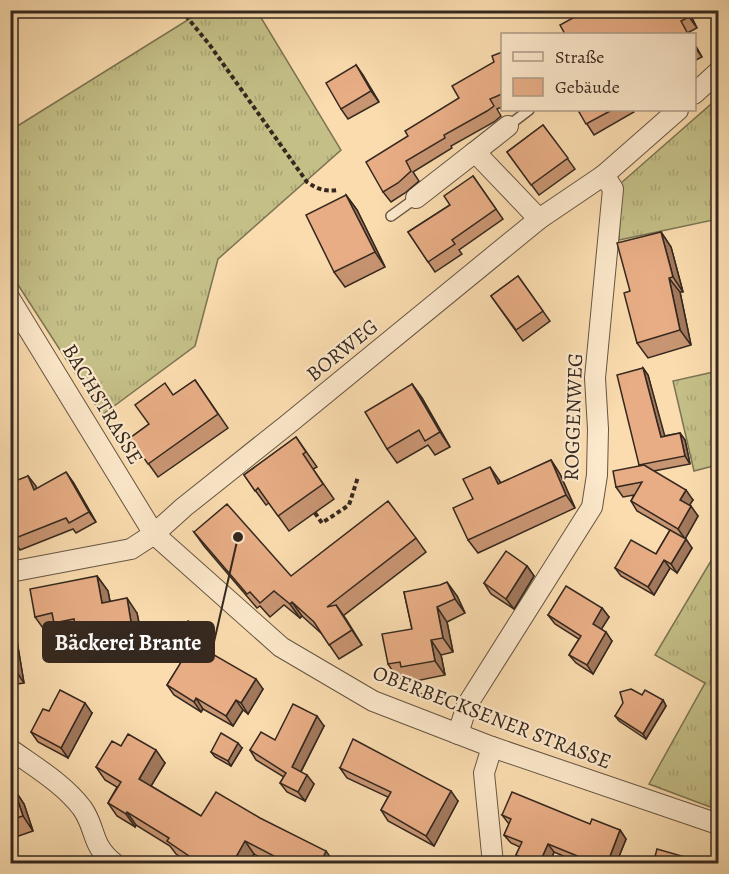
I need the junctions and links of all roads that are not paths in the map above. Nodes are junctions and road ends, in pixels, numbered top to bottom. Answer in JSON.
{"nodes":[{"id":1,"x":718,"y":72,"type":"edge"},
{"id":2,"x":696,"y":92,"type":"edge"},
{"id":3,"x":528,"y":111,"type":"edge"},
{"id":4,"x":677,"y":111,"type":"edge"},
{"id":5,"x":508,"y":126,"type":"joint"},
{"id":6,"x":475,"y":152,"type":"junction"},
{"id":7,"x":604,"y":175,"type":"junction"},
{"id":8,"x":416,"y":198,"type":"joint"},
{"id":9,"x":391,"y":216,"type":"dead end"},
{"id":10,"x":539,"y":219,"type":"junction"},
{"id":11,"x":10,"y":299,"type":"edge"},
{"id":12,"x":154,"y":534,"type":"junction"},
{"id":13,"x":10,"y":572,"type":"edge"},
{"id":14,"x":458,"y":734,"type":"junction"},
{"id":15,"x":492,"y":747,"type":"junction"},
{"id":16,"x":10,"y":749,"type":"edge"},
{"id":17,"x":718,"y":824,"type":"edge"},
{"id":18,"x":115,"y":864,"type":"edge"},
{"id":19,"x":493,"y":864,"type":"edge"}],
"edges":[{"from":1,"to":2,"type":"street"},
{"from":3,"to":5,"type":"lane"},
{"from":4,"to":7,"type":"street","name":"BORWEG"},
{"from":5,"to":6,"type":"street"},
{"from":6,"to":8,"type":"street"},
{"from":6,"to":10,"type":"street"},
{"from":7,"to":10,"type":"street","name":"BORWEG"},
{"from":7,"to":14,"type":"street","name":"ROGGENWEG"},
{"from":8,"to":9,"type":"lane"},
{"from":10,"to":12,"type":"street","name":"BORWEG"},
{"from":11,"to":12,"type":"street","name":"BACHSTRASSE"},
{"from":12,"to":13,"type":"street","name":"BORWEG"},
{"from":12,"to":14,"type":"street","name":"OBERBECKSENER STRASSE"},
{"from":14,"to":15,"type":"street","name":"OBERBECKSENER STRASSE"},
{"from":15,"to":17,"type":"street","name":"OBERBECKSENER STRASSE"},
{"from":15,"to":19,"type":"street"},
{"from":16,"to":18,"type":"street"}]}
